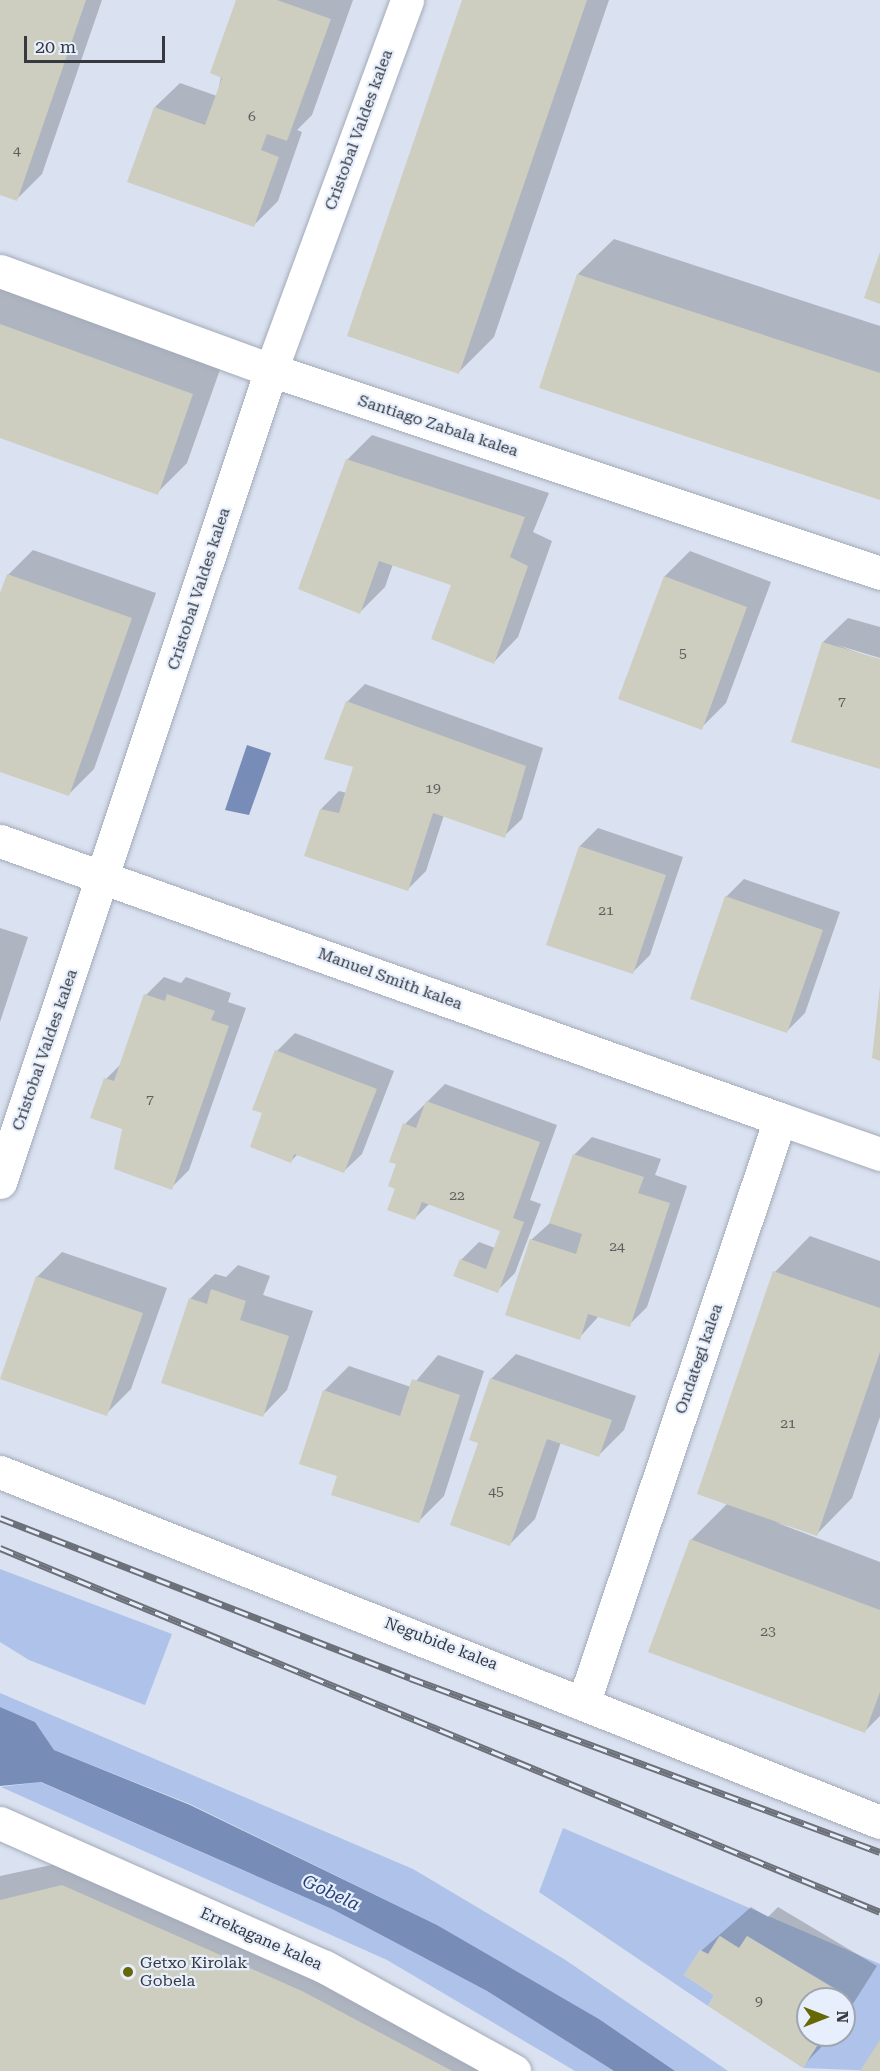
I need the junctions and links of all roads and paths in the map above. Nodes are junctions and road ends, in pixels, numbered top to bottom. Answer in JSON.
{"nodes":[{"id":1,"x":407,"y":0,"type":"edge"},
{"id":2,"x":0,"y":271,"type":"edge"},
{"id":3,"x":271,"y":370,"type":"junction"},
{"id":4,"x":880,"y":573,"type":"edge"},
{"id":5,"x":0,"y":841,"type":"edge"},
{"id":6,"x":104,"y":877,"type":"junction"},
{"id":7,"x":780,"y":1119,"type":"junction"},
{"id":8,"x":880,"y":1154,"type":"edge"},
{"id":9,"x":0,"y":1182,"type":"edge"},
{"id":10,"x":0,"y":1472,"type":"edge"},
{"id":11,"x":585,"y":1701,"type":"junction"},
{"id":12,"x":880,"y":1822,"type":"edge"},
{"id":13,"x":0,"y":1823,"type":"edge"},
{"id":14,"x":514,"y":2071,"type":"edge"}],
"edges":[{"from":1,"to":3,"type":"street","name":"Cristobal Valdes kalea"},
{"from":2,"to":3,"type":"street","name":"Santiago Zabala kalea"},
{"from":3,"to":4,"type":"street","name":"Santiago Zabala kalea"},
{"from":3,"to":6,"type":"street","name":"Cristobal Valdes kalea"},
{"from":5,"to":6,"type":"street","name":"Manuel Smith kalea"},
{"from":6,"to":7,"type":"street","name":"Manuel Smith kalea"},
{"from":6,"to":9,"type":"street","name":"Cristobal Valdes kalea"},
{"from":7,"to":8,"type":"street"},
{"from":7,"to":11,"type":"street","name":"Ondategi kalea"},
{"from":10,"to":11,"type":"street","name":"Negubide kalea"},
{"from":11,"to":12,"type":"street","name":"Negubide kalea"},
{"from":13,"to":14,"type":"street","name":"Errekagane kalea"}]}
